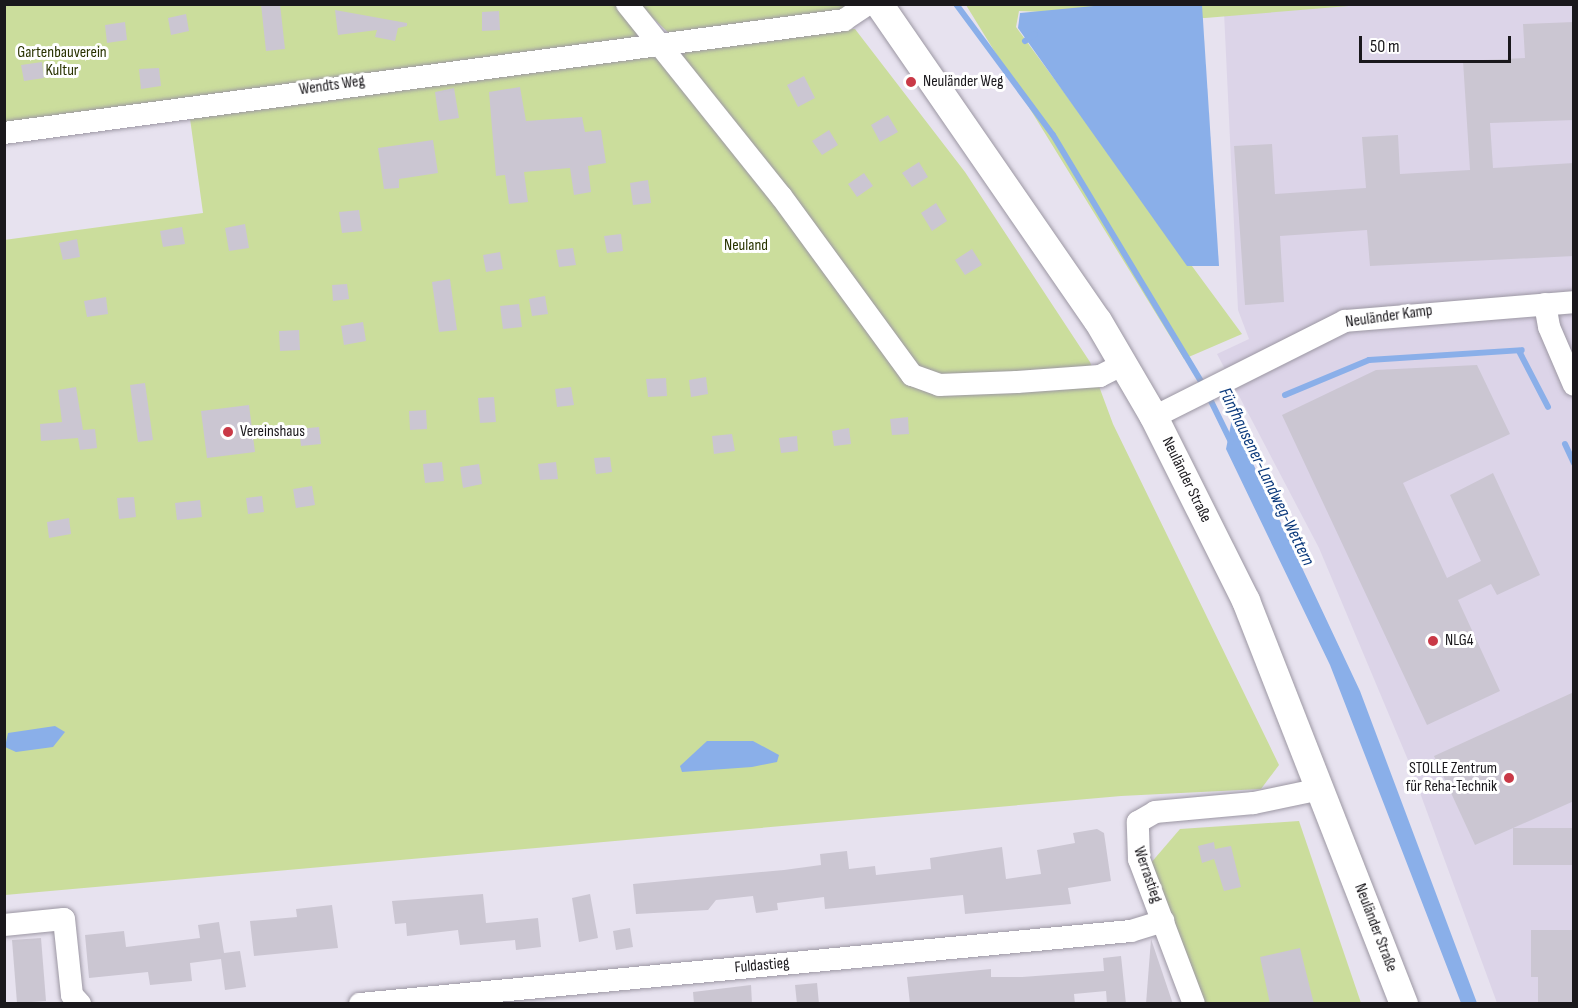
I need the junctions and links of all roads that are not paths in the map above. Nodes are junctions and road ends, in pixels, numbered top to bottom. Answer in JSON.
{"nodes":[{"id":1,"x":627,"y":4,"type":"edge"},
{"id":2,"x":868,"y":4,"type":"edge"},
{"id":3,"x":879,"y":4,"type":"edge"},
{"id":4,"x":660,"y":42,"type":"junction"},
{"id":5,"x":4,"y":134,"type":"edge"},
{"id":6,"x":1574,"y":303,"type":"edge"},
{"id":7,"x":1545,"y":304,"type":"junction"},
{"id":8,"x":1124,"y":364,"type":"junction"},
{"id":9,"x":1574,"y":385,"type":"edge"},
{"id":10,"x":1155,"y":417,"type":"junction"},
{"id":11,"x":1322,"y":789,"type":"junction"},
{"id":12,"x":1163,"y":921,"type":"junction"},
{"id":13,"x":4,"y":926,"type":"edge"},
{"id":14,"x":80,"y":1004,"type":"edge"},
{"id":15,"x":360,"y":1004,"type":"edge"},
{"id":16,"x":1194,"y":1004,"type":"edge"},
{"id":17,"x":1404,"y":1004,"type":"edge"}],
"edges":[{"from":1,"to":4,"type":"street"},
{"from":2,"to":4,"type":"street"},
{"from":3,"to":8,"type":"main road","name":"Neuländer Straße"},
{"from":4,"to":5,"type":"street","name":"Wendts Weg"},
{"from":4,"to":8,"type":"street"},
{"from":6,"to":7,"type":"street","name":"Neuländer Kamp"},
{"from":7,"to":9,"type":"street"},
{"from":7,"to":10,"type":"street","name":"Neuländer Kamp"},
{"from":8,"to":10,"type":"main road","name":"Neuländer Straße"},
{"from":10,"to":11,"type":"main road","name":"Neuländer Straße"},
{"from":11,"to":12,"type":"street","name":"Werrastieg"},
{"from":11,"to":17,"type":"main road","name":"Neuländer Straße"},
{"from":12,"to":15,"type":"street","name":"Fuldastieg"},
{"from":12,"to":16,"type":"street","name":"Werrastieg"},
{"from":13,"to":14,"type":"street"}]}
